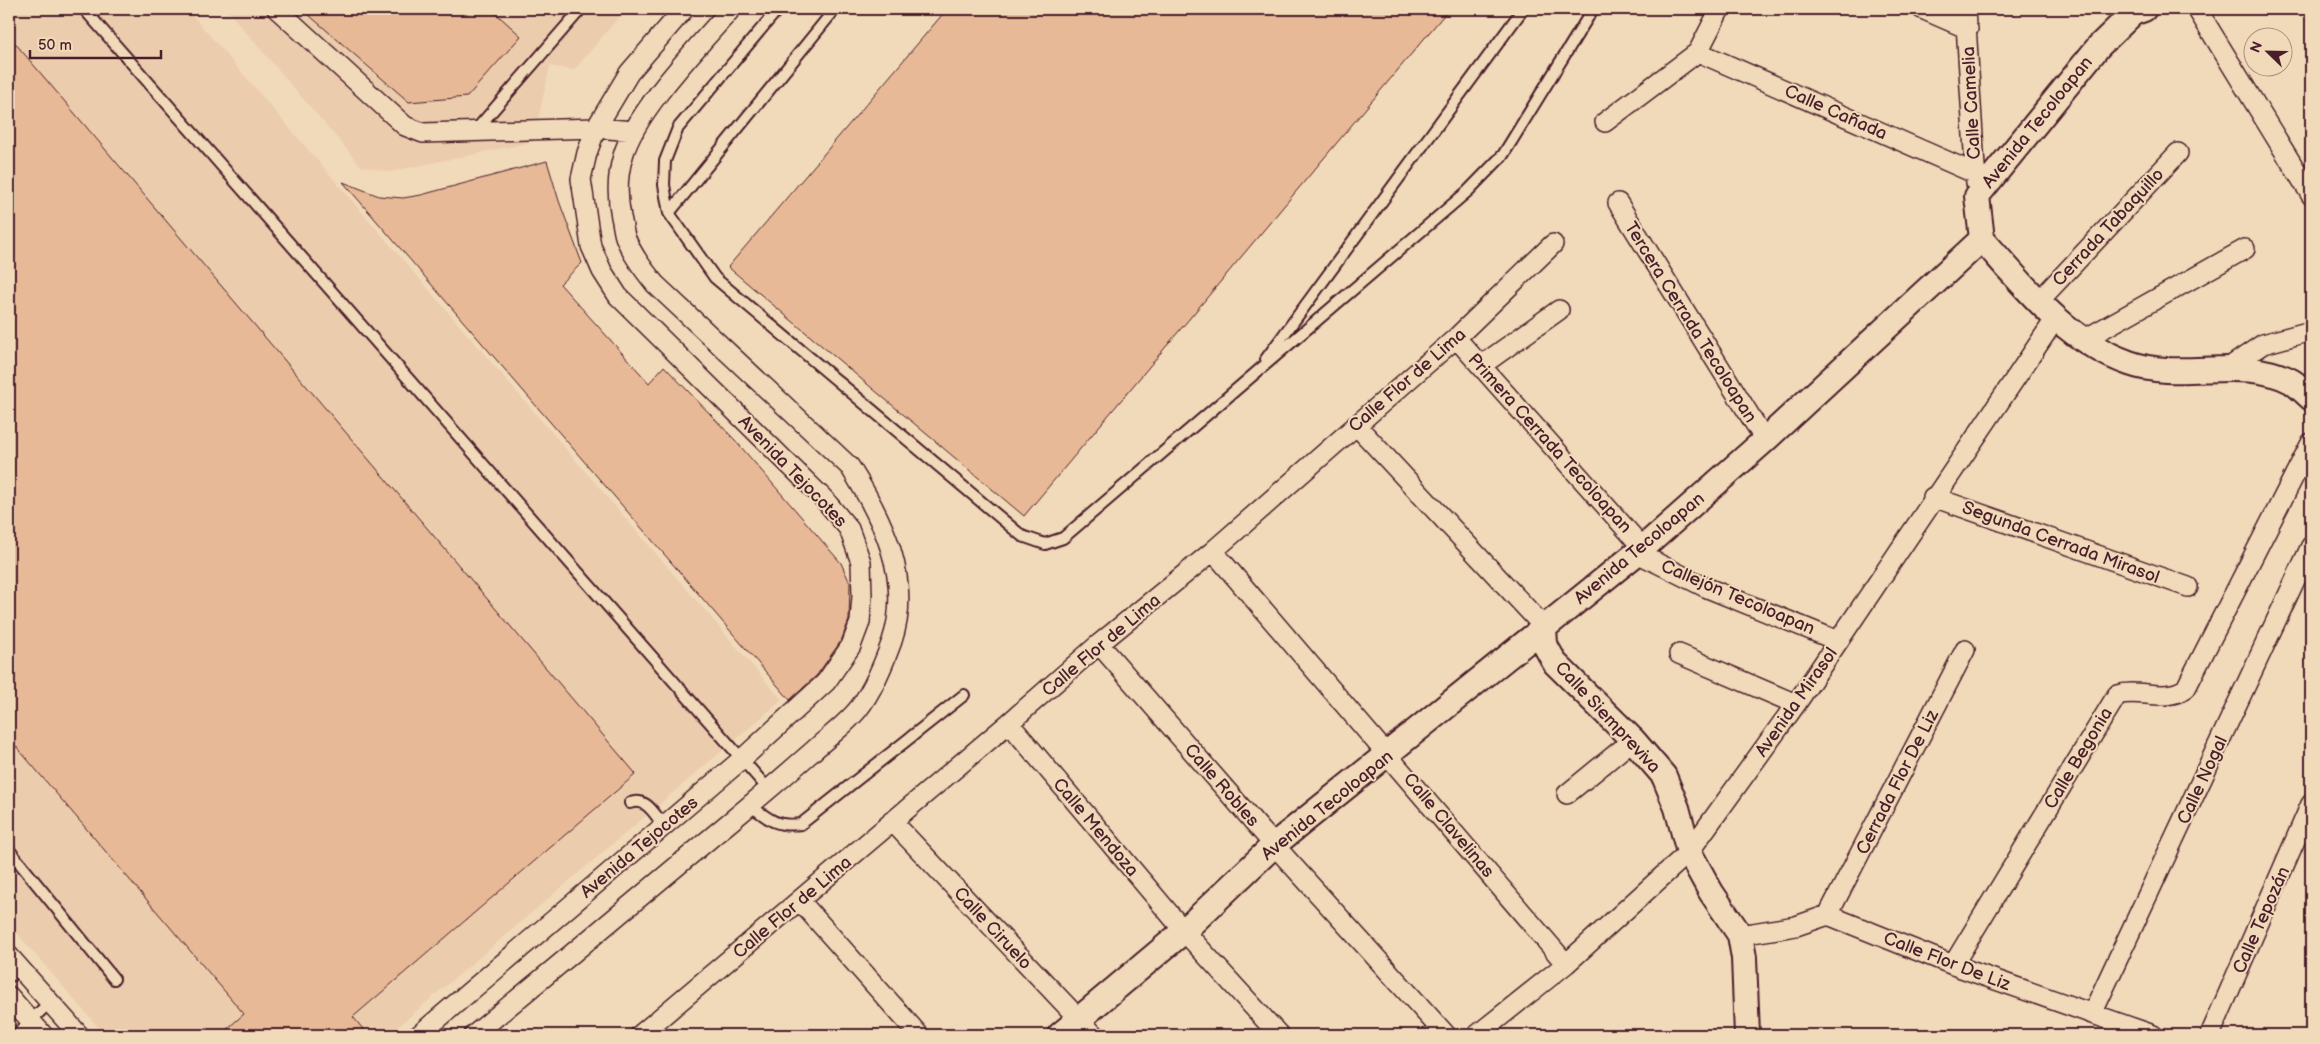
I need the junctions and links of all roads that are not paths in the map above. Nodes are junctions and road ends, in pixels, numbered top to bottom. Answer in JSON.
{"nodes":[{"id":1,"x":84,"y":9,"type":"edge"},
{"id":2,"x":277,"y":9,"type":"edge"},
{"id":3,"x":581,"y":9,"type":"edge"},
{"id":4,"x":684,"y":9,"type":"edge"},
{"id":5,"x":731,"y":9,"type":"edge"},
{"id":6,"x":778,"y":9,"type":"edge"},
{"id":7,"x":835,"y":9,"type":"edge"},
{"id":8,"x":1523,"y":9,"type":"edge"},
{"id":9,"x":1593,"y":9,"type":"edge"},
{"id":10,"x":1720,"y":9,"type":"edge"},
{"id":11,"x":1922,"y":9,"type":"edge"},
{"id":12,"x":1965,"y":9,"type":"edge"},
{"id":13,"x":2144,"y":9,"type":"edge"},
{"id":14,"x":2197,"y":9,"type":"edge"},
{"id":15,"x":1968,"y":29,"type":"junction"},
{"id":16,"x":1698,"y":52,"type":"junction"},
{"id":17,"x":1605,"y":122,"type":"dead end"},
{"id":18,"x":596,"y":128,"type":"junction"},
{"id":19,"x":474,"y":131,"type":"junction"},
{"id":20,"x":634,"y":131,"type":"junction"},
{"id":21,"x":2178,"y":153,"type":"dead end"},
{"id":22,"x":1974,"y":173,"type":"junction"},
{"id":23,"x":2311,"y":194,"type":"edge"},
{"id":24,"x":1978,"y":196,"type":"junction"},
{"id":25,"x":1618,"y":203,"type":"dead end"},
{"id":26,"x":669,"y":213,"type":"junction"},
{"id":27,"x":1982,"y":239,"type":"junction"},
{"id":28,"x":1553,"y":244,"type":"dead end"},
{"id":29,"x":2245,"y":249,"type":"dead end"},
{"id":30,"x":2038,"y":302,"type":"junction"},
{"id":31,"x":1559,"y":310,"type":"dead end"},
{"id":32,"x":2056,"y":318,"type":"junction"},
{"id":33,"x":2311,"y":331,"type":"edge"},
{"id":34,"x":1456,"y":338,"type":"junction"},
{"id":35,"x":2083,"y":340,"type":"junction"},
{"id":36,"x":1482,"y":366,"type":"junction"},
{"id":37,"x":2228,"y":368,"type":"junction"},
{"id":38,"x":1255,"y":374,"type":"junction"},
{"id":39,"x":2311,"y":398,"type":"edge"},
{"id":40,"x":1356,"y":425,"type":"junction"},
{"id":41,"x":1765,"y":440,"type":"junction"},
{"id":42,"x":2311,"y":442,"type":"edge"},
{"id":43,"x":1933,"y":497,"type":"junction"},
{"id":44,"x":2311,"y":546,"type":"edge"},
{"id":45,"x":1640,"y":550,"type":"junction"},
{"id":46,"x":1213,"y":551,"type":"junction"},
{"id":47,"x":2188,"y":588,"type":"dead end"},
{"id":48,"x":1544,"y":627,"type":"junction"},
{"id":49,"x":1838,"y":641,"type":"junction"},
{"id":50,"x":1099,"y":644,"type":"junction"},
{"id":51,"x":1966,"y":650,"type":"dead end"},
{"id":52,"x":1679,"y":654,"type":"dead end"},
{"id":53,"x":964,"y":695,"type":"dead end"},
{"id":54,"x":1796,"y":704,"type":"junction"},
{"id":55,"x":1009,"y":723,"type":"junction"},
{"id":56,"x":1633,"y":740,"type":"junction"},
{"id":57,"x":1389,"y":755,"type":"junction"},
{"id":58,"x":741,"y":760,"type":"junction"},
{"id":59,"x":768,"y":790,"type":"junction"},
{"id":60,"x":1567,"y":794,"type":"dead end"},
{"id":61,"x":630,"y":803,"type":"dead end"},
{"id":62,"x":2311,"y":804,"type":"edge"},
{"id":63,"x":750,"y":805,"type":"junction"},
{"id":64,"x":892,"y":820,"type":"junction"},
{"id":65,"x":664,"y":826,"type":"junction"},
{"id":66,"x":1274,"y":845,"type":"junction"},
{"id":67,"x":9,"y":850,"type":"edge"},
{"id":68,"x":1689,"y":852,"type":"junction"},
{"id":69,"x":800,"y":900,"type":"junction"},
{"id":70,"x":1828,"y":915,"type":"junction"},
{"id":71,"x":1184,"y":931,"type":"junction"},
{"id":72,"x":1740,"y":935,"type":"junction"},
{"id":73,"x":1566,"y":964,"type":"junction"},
{"id":74,"x":1953,"y":965,"type":"junction"},
{"id":75,"x":12,"y":967,"type":"edge"},
{"id":76,"x":114,"y":979,"type":"dead end"},
{"id":77,"x":9,"y":996,"type":"edge"},
{"id":78,"x":50,"y":1002,"type":"junction"},
{"id":79,"x":2092,"y":1014,"type":"junction"},
{"id":80,"x":1087,"y":1027,"type":"edge"},
{"id":81,"x":38,"y":1029,"type":"edge"},
{"id":82,"x":16,"y":1035,"type":"edge"},
{"id":83,"x":79,"y":1035,"type":"edge"},
{"id":84,"x":418,"y":1035,"type":"edge"},
{"id":85,"x":474,"y":1035,"type":"edge"},
{"id":86,"x":640,"y":1035,"type":"edge"},
{"id":87,"x":919,"y":1035,"type":"edge"},
{"id":88,"x":1060,"y":1035,"type":"edge"},
{"id":89,"x":1279,"y":1035,"type":"edge"},
{"id":90,"x":1446,"y":1035,"type":"edge"},
{"id":91,"x":1478,"y":1035,"type":"edge"},
{"id":92,"x":1747,"y":1035,"type":"edge"},
{"id":93,"x":2150,"y":1035,"type":"edge"},
{"id":94,"x":2210,"y":1035,"type":"edge"}],
"edges":[{"from":1,"to":58,"type":"lane"},
{"from":2,"to":19,"type":"street"},
{"from":3,"to":19,"type":"lane"},
{"from":4,"to":18,"type":"street","name":"Avenida Tejocotes"},
{"from":5,"to":20,"type":"street","name":"Avenida Tejocotes"},
{"from":6,"to":26,"type":"lane"},
{"from":7,"to":26,"type":"lane"},
{"from":8,"to":38,"type":"lane"},
{"from":9,"to":38,"type":"lane"},
{"from":10,"to":16,"type":"street"},
{"from":11,"to":15,"type":"street"},
{"from":12,"to":15,"type":"street","name":"Calle Camelia"},
{"from":13,"to":24,"type":"street","name":"Avenida Tecoloapan"},
{"from":14,"to":23,"type":"street"},
{"from":15,"to":22,"type":"street","name":"Calle Camelia"},
{"from":16,"to":17,"type":"street"},
{"from":16,"to":22,"type":"street","name":"Calle Cañada"},
{"from":18,"to":19,"type":"street"},
{"from":18,"to":20,"type":"street"},
{"from":18,"to":58,"type":"street","name":"Avenida Tejocotes"},
{"from":20,"to":59,"type":"street","name":"Avenida Tejocotes"},
{"from":21,"to":30,"type":"street","name":"Cerrada Tabaquillo"},
{"from":22,"to":24,"type":"street","name":"Calle Camelia"},
{"from":24,"to":27,"type":"street","name":"Avenida Tecoloapan"},
{"from":25,"to":41,"type":"street","name":"Tercera Cerrada Tecoloapan"},
{"from":26,"to":38,"type":"lane"},
{"from":27,"to":30,"type":"street"},
{"from":27,"to":41,"type":"street","name":"Avenida Tecoloapan"},
{"from":28,"to":34,"type":"street","name":"Calle Flor de Lima"},
{"from":29,"to":35,"type":"street"},
{"from":30,"to":32,"type":"street"},
{"from":31,"to":36,"type":"street"},
{"from":32,"to":35,"type":"street"},
{"from":32,"to":43,"type":"street","name":"Avenida Mirasol"},
{"from":33,"to":37,"type":"street"},
{"from":34,"to":36,"type":"street","name":"Primera Cerrada Tecoloapan"},
{"from":34,"to":40,"type":"street","name":"Calle Flor de Lima"},
{"from":35,"to":37,"type":"street"},
{"from":36,"to":45,"type":"street","name":"Primera Cerrada Tecoloapan"},
{"from":37,"to":39,"type":"street"},
{"from":40,"to":46,"type":"street","name":"Calle Flor de Lima"},
{"from":40,"to":48,"type":"street"},
{"from":41,"to":45,"type":"street","name":"Avenida Tecoloapan"},
{"from":42,"to":74,"type":"street","name":"Calle Begonia"},
{"from":43,"to":47,"type":"street","name":"Segunda Cerrada Mirasol"},
{"from":43,"to":49,"type":"street","name":"Avenida Mirasol"},
{"from":44,"to":79,"type":"street","name":"Calle Nogal"},
{"from":45,"to":48,"type":"street","name":"Avenida Tecoloapan"},
{"from":45,"to":49,"type":"street","name":"Callejón Tecoloapan"},
{"from":46,"to":50,"type":"street","name":"Calle Flor de Lima"},
{"from":46,"to":57,"type":"street","name":"Calle Clavelinas"},
{"from":48,"to":56,"type":"street","name":"Calle Siempreviva"},
{"from":48,"to":57,"type":"street","name":"Avenida Tecoloapan"},
{"from":49,"to":54,"type":"street","name":"Avenida Mirasol"},
{"from":50,"to":55,"type":"street","name":"Calle Flor de Lima"},
{"from":50,"to":66,"type":"street","name":"Calle Robles"},
{"from":51,"to":70,"type":"street","name":"Cerrada Flor De Liz"},
{"from":52,"to":54,"type":"street"},
{"from":53,"to":63,"type":"lane"},
{"from":54,"to":68,"type":"street","name":"Avenida Mirasol"},
{"from":55,"to":64,"type":"street","name":"Calle Flor de Lima"},
{"from":55,"to":71,"type":"street","name":"Calle Mendoza"},
{"from":56,"to":60,"type":"street"},
{"from":56,"to":68,"type":"street","name":"Calle Siempreviva"},
{"from":57,"to":66,"type":"street","name":"Avenida Tecoloapan"},
{"from":57,"to":73,"type":"street","name":"Calle Clavelinas"},
{"from":58,"to":59,"type":"lane"},
{"from":58,"to":65,"type":"street","name":"Avenida Tejocotes"},
{"from":59,"to":63,"type":"street","name":"Avenida Tejocotes"},
{"from":61,"to":65,"type":"lane"},
{"from":62,"to":94,"type":"street","name":"Calle Tepozán"},
{"from":63,"to":85,"type":"street","name":"Avenida Tejocotes"},
{"from":64,"to":69,"type":"street","name":"Calle Flor de Lima"},
{"from":64,"to":80,"type":"street","name":"Calle Ciruelo"},
{"from":65,"to":84,"type":"street","name":"Avenida Tejocotes"},
{"from":66,"to":71,"type":"street","name":"Avenida Tecoloapan"},
{"from":66,"to":90,"type":"street","name":"Calle Robles"},
{"from":67,"to":76,"type":"lane"},
{"from":68,"to":72,"type":"street","name":"Calle Siempreviva"},
{"from":68,"to":73,"type":"street","name":"Avenida Mirasol"},
{"from":69,"to":86,"type":"street","name":"Calle Flor de Lima"},
{"from":69,"to":87,"type":"street"},
{"from":70,"to":72,"type":"street"},
{"from":70,"to":74,"type":"street","name":"Calle Flor De Liz"},
{"from":71,"to":80,"type":"street","name":"Avenida Tecoloapan"},
{"from":71,"to":89,"type":"street","name":"Calle Mendoza"},
{"from":72,"to":92,"type":"street","name":"Calle Siempreviva"},
{"from":73,"to":91,"type":"street","name":"Avenida Mirasol"},
{"from":74,"to":79,"type":"street","name":"Calle Flor De Liz"},
{"from":75,"to":78,"type":"street"},
{"from":77,"to":81,"type":"street"},
{"from":78,"to":81,"type":"lane"},
{"from":78,"to":83,"type":"street"},
{"from":79,"to":93,"type":"street","name":"Calle Flor De Liz"},
{"from":80,"to":88,"type":"street","name":"Avenida Tecoloapan"},
{"from":81,"to":82,"type":"lane"}]}
